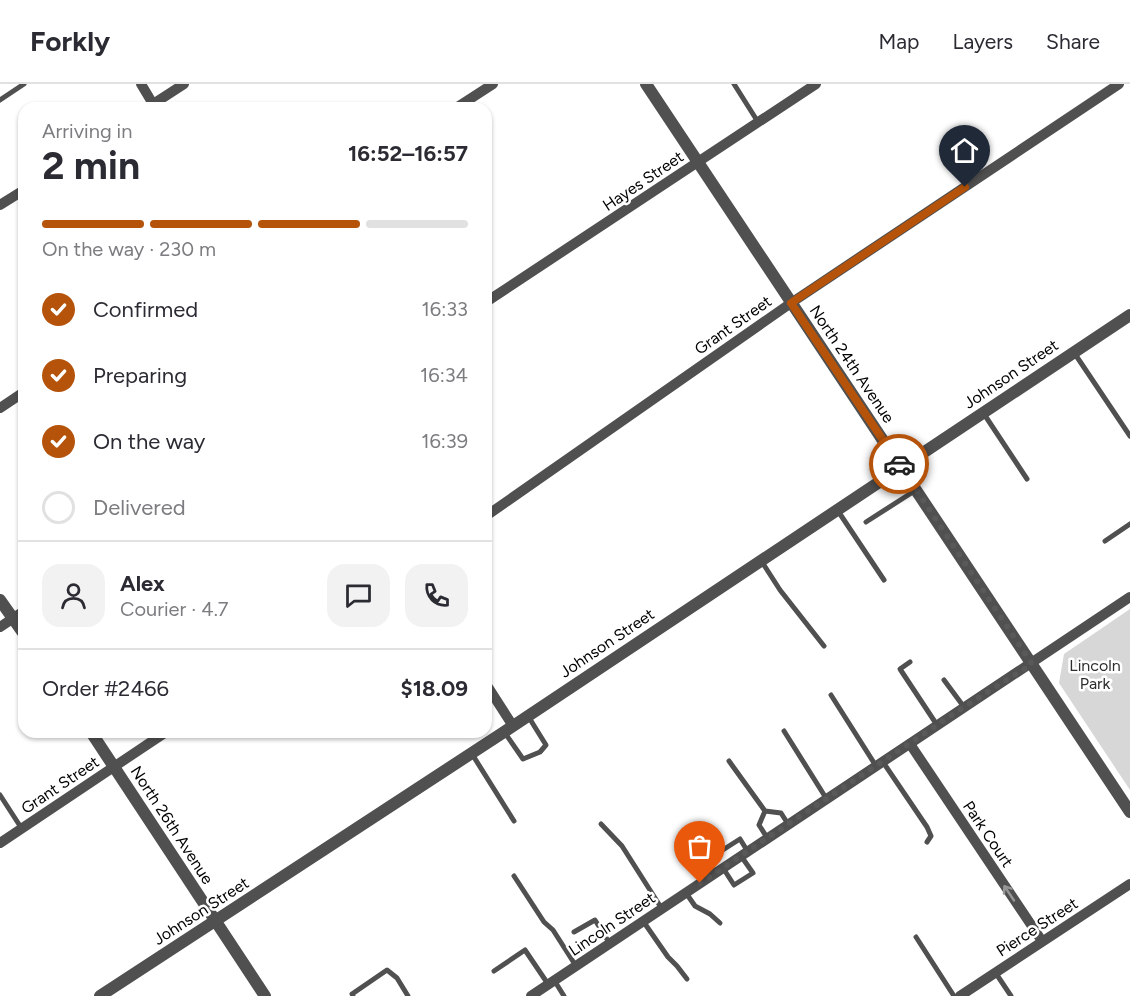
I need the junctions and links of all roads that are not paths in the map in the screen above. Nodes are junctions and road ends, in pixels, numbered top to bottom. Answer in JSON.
{"nodes":[{"id":1,"x":24,"y":84,"type":"edge"},
{"id":2,"x":141,"y":84,"type":"edge"},
{"id":3,"x":184,"y":84,"type":"edge"},
{"id":4,"x":493,"y":84,"type":"edge"},
{"id":5,"x":646,"y":84,"type":"edge"},
{"id":6,"x":734,"y":84,"type":"edge"},
{"id":7,"x":816,"y":84,"type":"edge"},
{"id":8,"x":1119,"y":84,"type":"edge"},
{"id":9,"x":0,"y":100,"type":"edge"},
{"id":10,"x":148,"y":102,"type":"edge"},
{"id":11,"x":156,"y":102,"type":"edge"},
{"id":12,"x":465,"y":102,"type":"edge"},
{"id":13,"x":758,"y":123,"type":"junction"},
{"id":14,"x":698,"y":162,"type":"junction"},
{"id":15,"x":18,"y":194,"type":"edge"},
{"id":16,"x":0,"y":205,"type":"edge"},
{"id":17,"x":492,"y":298,"type":"edge"},
{"id":18,"x":791,"y":303,"type":"junction"},
{"id":19,"x":1130,"y":315,"type":"edge"},
{"id":20,"x":1074,"y":352,"type":"junction"},
{"id":21,"x":18,"y":396,"type":"edge"},
{"id":22,"x":0,"y":408,"type":"edge"},
{"id":23,"x":983,"y":412,"type":"junction"},
{"id":24,"x":1130,"y":436,"type":"edge"},
{"id":25,"x":901,"y":467,"type":"junction"},
{"id":26,"x":1027,"y":479,"type":"dead end"},
{"id":27,"x":916,"y":490,"type":"junction"},
{"id":28,"x":837,"y":510,"type":"junction"},
{"id":29,"x":492,"y":512,"type":"edge"},
{"id":30,"x":866,"y":522,"type":"dead end"},
{"id":31,"x":1130,"y":524,"type":"edge"},
{"id":32,"x":1105,"y":541,"type":"dead end"},
{"id":33,"x":761,"y":560,"type":"junction"},
{"id":34,"x":884,"y":580,"type":"dead end"},
{"id":35,"x":1130,"y":597,"type":"edge"},
{"id":36,"x":0,"y":600,"type":"edge"},
{"id":37,"x":18,"y":615,"type":"edge"},
{"id":38,"x":13,"y":618,"type":"junction"},
{"id":39,"x":18,"y":625,"type":"edge"},
{"id":40,"x":0,"y":627,"type":"edge"},
{"id":41,"x":824,"y":646,"type":"dead end"},
{"id":42,"x":910,"y":662,"type":"dead end"},
{"id":43,"x":1032,"y":664,"type":"junction"},
{"id":44,"x":944,"y":681,"type":"dead end"},
{"id":45,"x":831,"y":695,"type":"dead end"},
{"id":46,"x":492,"y":696,"type":"edge"},
{"id":47,"x":964,"y":707,"type":"junction"},
{"id":48,"x":528,"y":716,"type":"junction"},
{"id":49,"x":937,"y":725,"type":"junction"},
{"id":50,"x":508,"y":729,"type":"junction"},
{"id":51,"x":784,"y":731,"type":"dead end"},
{"id":52,"x":95,"y":738,"type":"edge"},
{"id":53,"x":157,"y":738,"type":"edge"},
{"id":54,"x":910,"y":744,"type":"junction"},
{"id":55,"x":472,"y":753,"type":"junction"},
{"id":56,"x":729,"y":761,"type":"dead end"},
{"id":57,"x":879,"y":764,"type":"junction"},
{"id":58,"x":114,"y":766,"type":"junction"},
{"id":59,"x":0,"y":795,"type":"edge"},
{"id":60,"x":827,"y":799,"type":"junction"},
{"id":61,"x":765,"y":811,"type":"junction"},
{"id":62,"x":1130,"y":812,"type":"edge"},
{"id":63,"x":514,"y":821,"type":"dead end"},
{"id":64,"x":602,"y":824,"type":"dead end"},
{"id":65,"x":789,"y":824,"type":"junction"},
{"id":66,"x":22,"y":829,"type":"junction"},
{"id":67,"x":768,"y":839,"type":"junction"},
{"id":68,"x":927,"y":842,"type":"dead end"},
{"id":69,"x":0,"y":843,"type":"edge"},
{"id":70,"x":744,"y":854,"type":"junction"},
{"id":71,"x":719,"y":871,"type":"junction"},
{"id":72,"x":514,"y":876,"type":"dead end"},
{"id":73,"x":1130,"y":884,"type":"edge"},
{"id":74,"x":686,"y":893,"type":"junction"},
{"id":75,"x":662,"y":909,"type":"junction"},
{"id":76,"x":643,"y":921,"type":"junction"},
{"id":77,"x":215,"y":922,"type":"junction"},
{"id":78,"x":720,"y":923,"type":"dead end"},
{"id":79,"x":574,"y":932,"type":"dead end"},
{"id":80,"x":916,"y":936,"type":"dead end"},
{"id":81,"x":1042,"y":942,"type":"junction"},
{"id":82,"x":610,"y":944,"type":"junction"},
{"id":83,"x":576,"y":966,"type":"junction"},
{"id":84,"x":494,"y":971,"type":"dead end"},
{"id":85,"x":995,"y":972,"type":"junction"},
{"id":86,"x":687,"y":980,"type":"dead end"},
{"id":87,"x":551,"y":982,"type":"junction"},
{"id":88,"x":100,"y":996,"type":"edge"},
{"id":89,"x":265,"y":996,"type":"edge"},
{"id":90,"x":353,"y":996,"type":"edge"},
{"id":91,"x":408,"y":996,"type":"edge"},
{"id":92,"x":531,"y":996,"type":"edge"},
{"id":93,"x":564,"y":996,"type":"edge"},
{"id":94,"x":954,"y":996,"type":"edge"},
{"id":95,"x":960,"y":996,"type":"edge"},
{"id":96,"x":1011,"y":996,"type":"edge"}],
"edges":[{"from":1,"to":9,"type":"lane"},
{"from":2,"to":10,"type":"street"},
{"from":3,"to":11,"type":"street"},
{"from":4,"to":12,"type":"street"},
{"from":5,"to":14,"type":"street","name":"North 24th Avenue"},
{"from":6,"to":13,"type":"lane"},
{"from":7,"to":13,"type":"street","name":"Hayes Street"},
{"from":8,"to":18,"type":"street","name":"Grant Street"},
{"from":13,"to":14,"type":"street","name":"Hayes Street"},
{"from":14,"to":17,"type":"street","name":"Hayes Street"},
{"from":14,"to":18,"type":"street","name":"North 24th Avenue"},
{"from":15,"to":16,"type":"street"},
{"from":18,"to":25,"type":"street","name":"North 24th Avenue"},
{"from":18,"to":29,"type":"street","name":"Grant Street"},
{"from":19,"to":20,"type":"street","name":"Johnson Street"},
{"from":20,"to":23,"type":"street","name":"Johnson Street"},
{"from":20,"to":24,"type":"lane"},
{"from":21,"to":22,"type":"street"},
{"from":23,"to":25,"type":"street","name":"Johnson Street"},
{"from":23,"to":26,"type":"lane"},
{"from":25,"to":27,"type":"street","name":"North 24th Avenue"},
{"from":25,"to":28,"type":"street","name":"Johnson Street"},
{"from":27,"to":30,"type":"lane"},
{"from":27,"to":43,"type":"street","name":"North 24th Avenue"},
{"from":28,"to":33,"type":"street","name":"Johnson Street"},
{"from":28,"to":34,"type":"lane"},
{"from":31,"to":32,"type":"lane"},
{"from":33,"to":41,"type":"lane"},
{"from":33,"to":48,"type":"street","name":"Johnson Street"},
{"from":35,"to":43,"type":"street","name":"Lincoln Street"},
{"from":36,"to":38,"type":"street"},
{"from":37,"to":38,"type":"street"},
{"from":38,"to":39,"type":"street"},
{"from":38,"to":40,"type":"street"},
{"from":42,"to":49,"type":"lane"},
{"from":43,"to":47,"type":"street","name":"Lincoln Street"},
{"from":43,"to":62,"type":"street","name":"North 24th Avenue"},
{"from":44,"to":47,"type":"lane"},
{"from":45,"to":57,"type":"lane"},
{"from":46,"to":50,"type":"street"},
{"from":47,"to":49,"type":"street","name":"Lincoln Street"},
{"from":48,"to":50,"type":"street","name":"Johnson Street"},
{"from":48,"to":50,"type":"lane"},
{"from":49,"to":54,"type":"street","name":"Lincoln Street"},
{"from":50,"to":55,"type":"street","name":"Johnson Street"},
{"from":51,"to":60,"type":"lane"},
{"from":52,"to":58,"type":"street","name":"North 26th Avenue"},
{"from":53,"to":58,"type":"street","name":"Grant Street"},
{"from":54,"to":57,"type":"street","name":"Lincoln Street"},
{"from":81,"to":54,"type":"street","name":"Park Court","one_way":true},
{"from":55,"to":63,"type":"lane"},
{"from":55,"to":77,"type":"street","name":"Johnson Street"},
{"from":56,"to":61,"type":"lane"},
{"from":57,"to":60,"type":"street","name":"Lincoln Street"},
{"from":57,"to":68,"type":"lane"},
{"from":58,"to":66,"type":"street","name":"Grant Street"},
{"from":58,"to":77,"type":"street","name":"North 26th Avenue"},
{"from":59,"to":66,"type":"lane"},
{"from":60,"to":65,"type":"street","name":"Lincoln Street"},
{"from":61,"to":65,"type":"lane"},
{"from":61,"to":67,"type":"lane"},
{"from":64,"to":75,"type":"lane"},
{"from":65,"to":67,"type":"street","name":"Lincoln Street"},
{"from":66,"to":69,"type":"street","name":"Grant Street"},
{"from":67,"to":70,"type":"street","name":"Lincoln Street"},
{"from":70,"to":71,"type":"street","name":"Lincoln Street"},
{"from":70,"to":71,"type":"lane"},
{"from":70,"to":71,"type":"lane"},
{"from":71,"to":74,"type":"street","name":"Lincoln Street"},
{"from":72,"to":83,"type":"lane"},
{"from":73,"to":81,"type":"street","name":"Pierce Street"},
{"from":74,"to":75,"type":"street","name":"Lincoln Street"},
{"from":74,"to":78,"type":"lane"},
{"from":75,"to":76,"type":"street","name":"Lincoln Street"},
{"from":76,"to":82,"type":"street","name":"Lincoln Street"},
{"from":76,"to":86,"type":"lane"},
{"from":77,"to":88,"type":"street","name":"Johnson Street"},
{"from":77,"to":89,"type":"street","name":"North 26th Avenue"},
{"from":79,"to":82,"type":"lane"},
{"from":80,"to":94,"type":"lane"},
{"from":81,"to":85,"type":"street","name":"Pierce Street"},
{"from":82,"to":83,"type":"street","name":"Lincoln Street"},
{"from":83,"to":87,"type":"street","name":"Lincoln Street"},
{"from":84,"to":87,"type":"lane"},
{"from":85,"to":95,"type":"street","name":"Pierce Street"},
{"from":85,"to":96,"type":"lane"},
{"from":87,"to":92,"type":"street","name":"Lincoln Street"},
{"from":87,"to":93,"type":"lane"},
{"from":90,"to":91,"type":"lane"}]}
